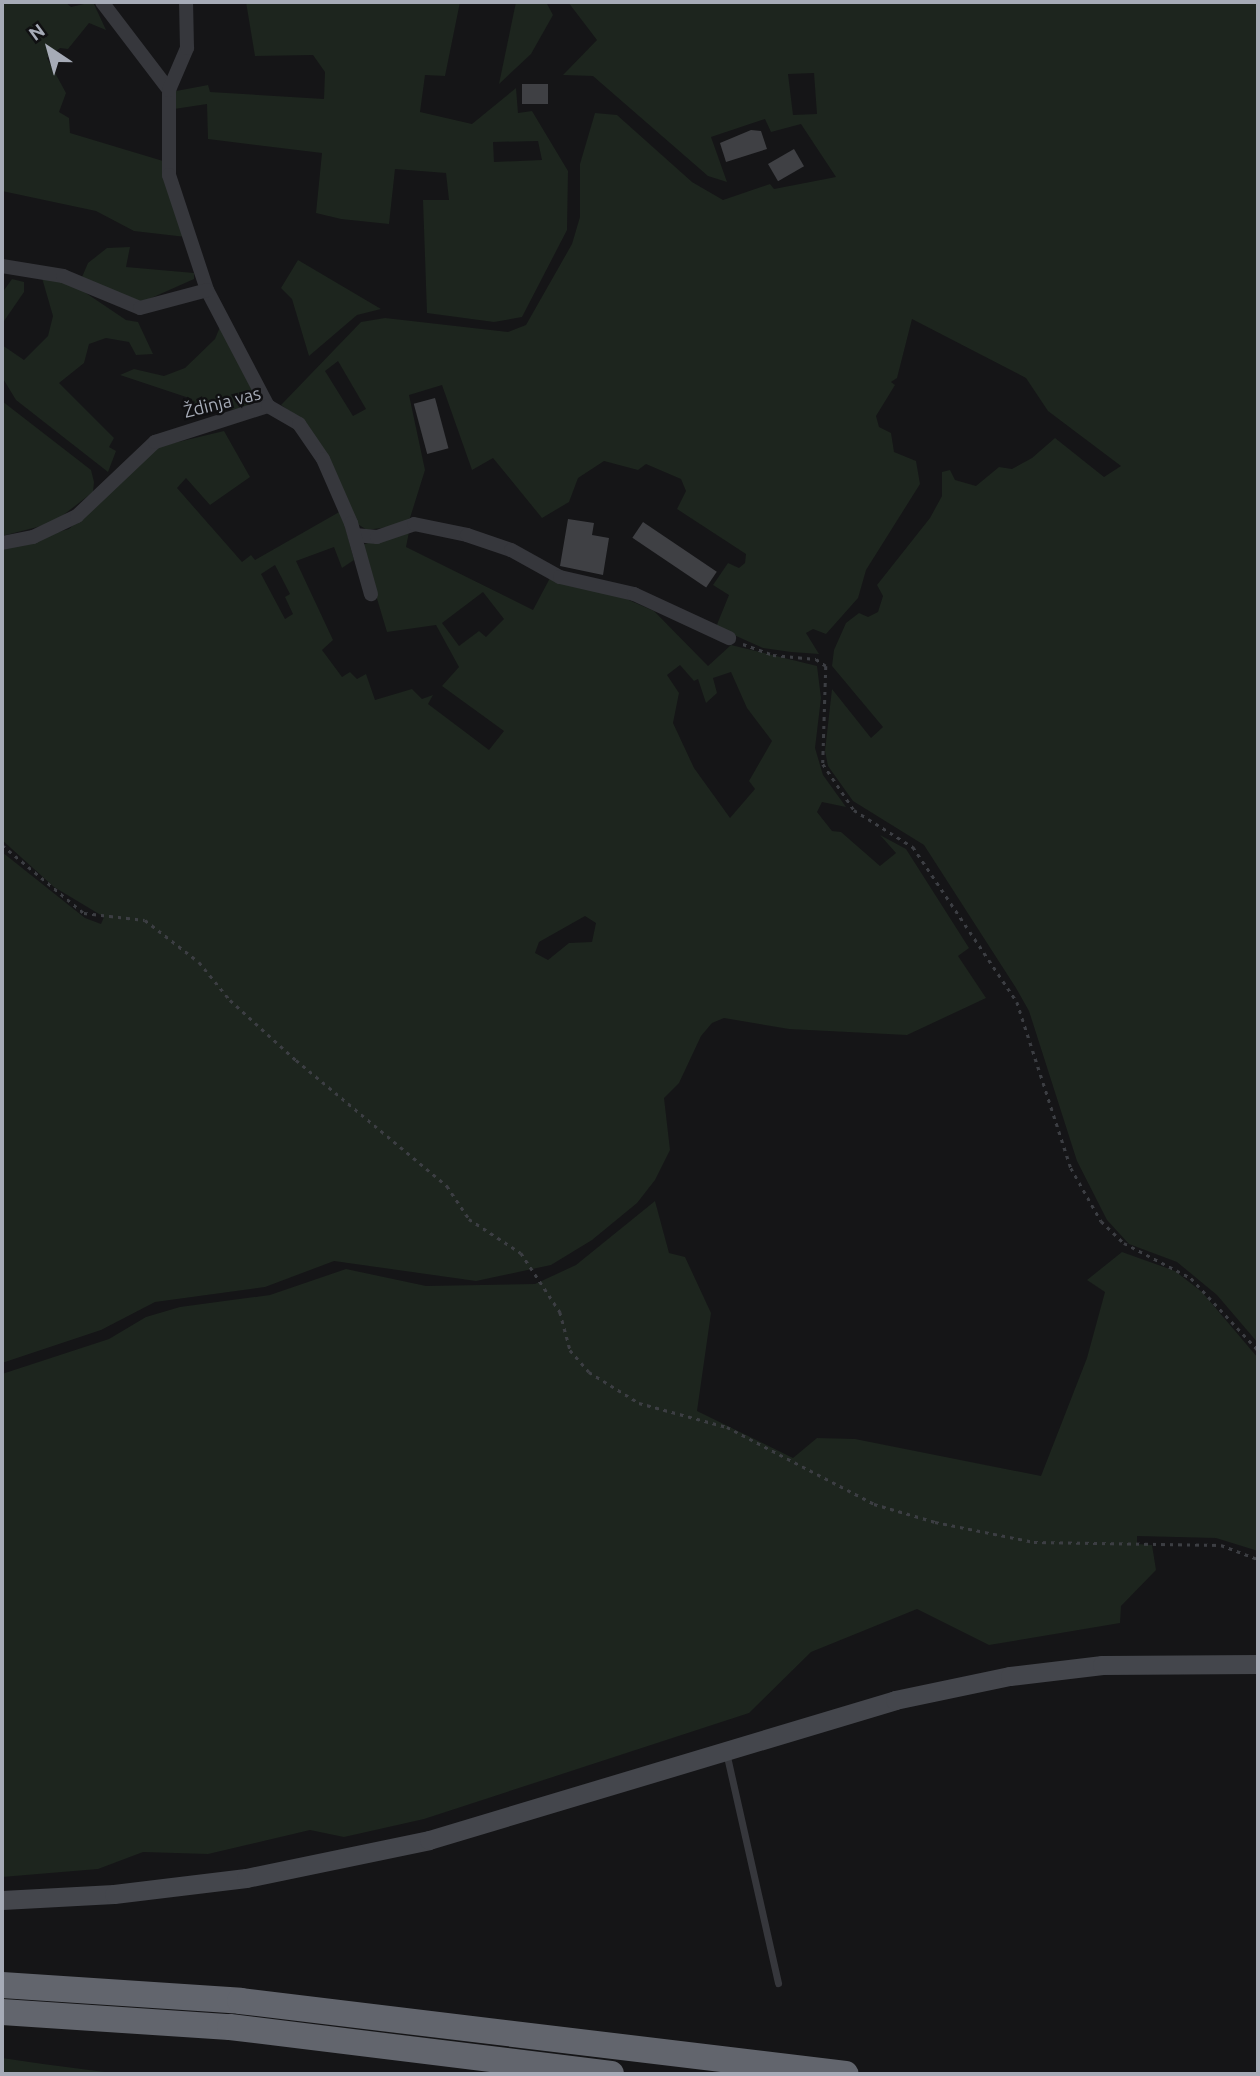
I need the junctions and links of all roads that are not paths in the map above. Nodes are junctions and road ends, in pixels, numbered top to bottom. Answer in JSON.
{"nodes":[{"id":1,"x":103,"y":2,"type":"edge"},
{"id":2,"x":186,"y":2,"type":"edge"},
{"id":3,"x":169,"y":90,"type":"junction"},
{"id":4,"x":2,"y":266,"type":"edge"},
{"id":5,"x":207,"y":290,"type":"junction"},
{"id":6,"x":268,"y":406,"type":"junction"},
{"id":7,"x":355,"y":535,"type":"junction"},
{"id":8,"x":2,"y":543,"type":"edge"},
{"id":9,"x":371,"y":594,"type":"dead end"},
{"id":10,"x":729,"y":638,"type":"road end"},
{"id":11,"x":1258,"y":1664,"type":"edge"},
{"id":12,"x":726,"y":1751,"type":"junction"},
{"id":13,"x":2,"y":1900,"type":"edge"},
{"id":14,"x":778,"y":1983,"type":"dead end"},
{"id":15,"x":2,"y":1985,"type":"edge"},
{"id":16,"x":2,"y":2012,"type":"edge"},
{"id":17,"x":611,"y":2074,"type":"edge"},
{"id":18,"x":846,"y":2074,"type":"edge"}],
"edges":[{"from":1,"to":3,"type":"street"},
{"from":2,"to":3,"type":"street"},
{"from":3,"to":5,"type":"street"},
{"from":4,"to":5,"type":"street"},
{"from":5,"to":6,"type":"street"},
{"from":6,"to":7,"type":"street","name":"Ždinja vas"},
{"from":6,"to":8,"type":"street","name":"Ždinja vas"},
{"from":7,"to":9,"type":"street","name":"Ždinja vas"},
{"from":7,"to":10,"type":"street"},
{"from":11,"to":12,"type":"main road"},
{"from":12,"to":13,"type":"main road"},
{"from":12,"to":14,"type":"lane"},
{"from":15,"to":18,"type":"highway"},
{"from":16,"to":17,"type":"highway"}]}
